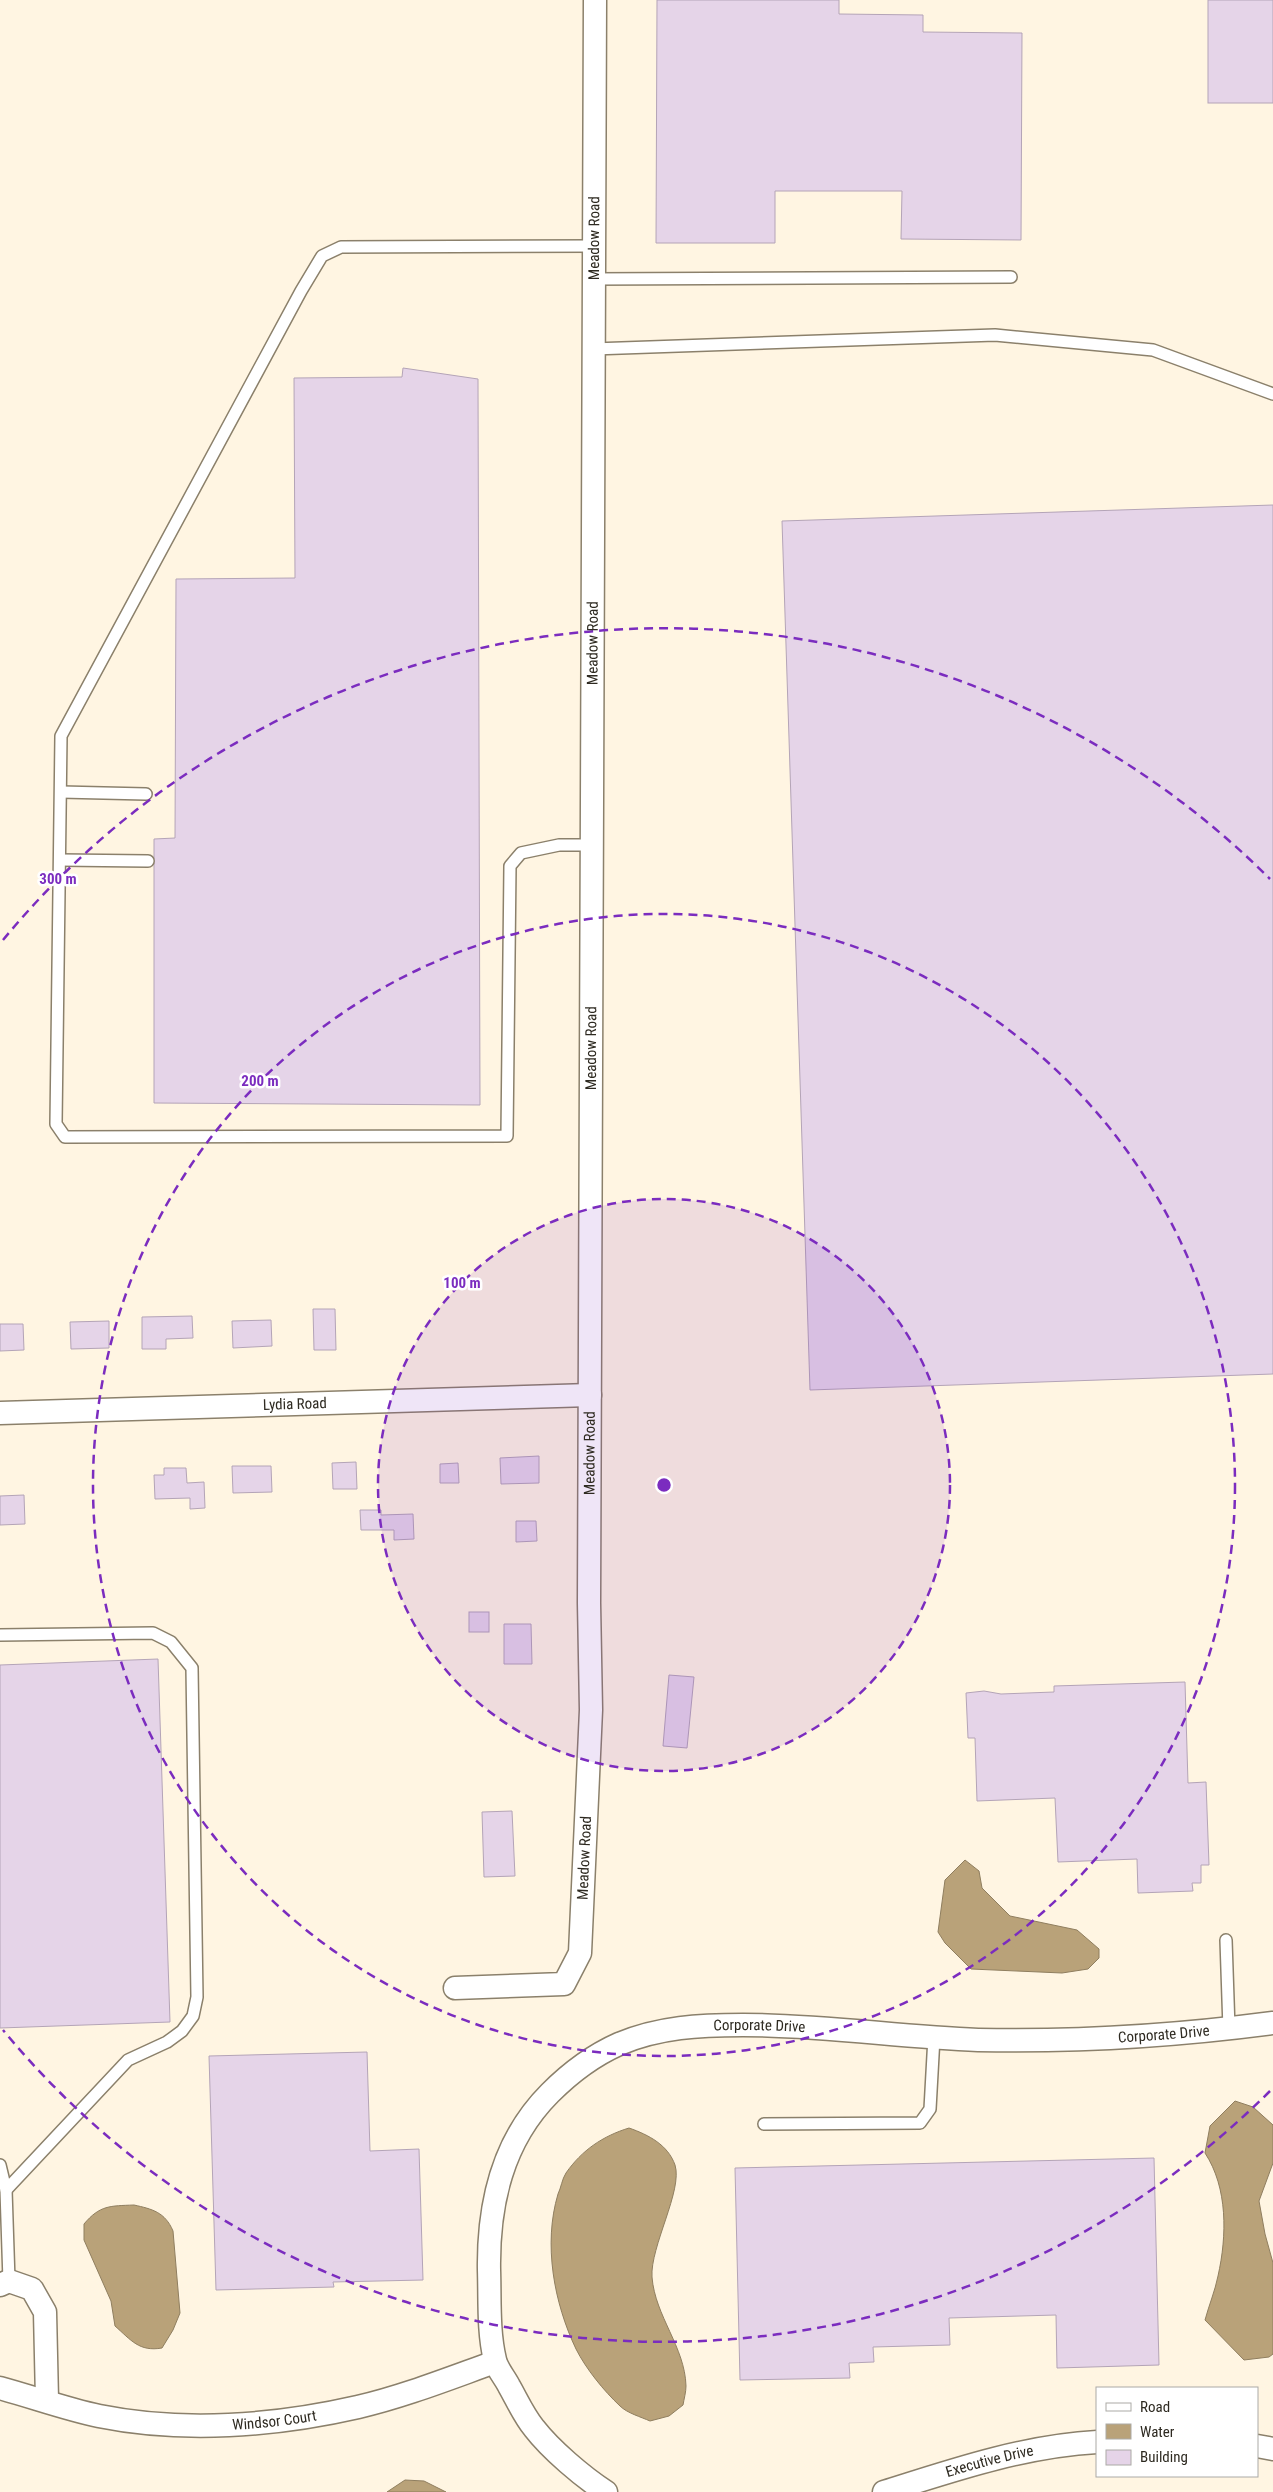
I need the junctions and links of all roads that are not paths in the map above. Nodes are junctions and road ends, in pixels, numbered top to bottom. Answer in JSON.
{"nodes":[{"id":1,"x":596,"y":0,"type":"edge"},
{"id":2,"x":594,"y":246,"type":"junction"},
{"id":3,"x":1011,"y":277,"type":"dead end"},
{"id":4,"x":593,"y":279,"type":"junction"},
{"id":5,"x":593,"y":349,"type":"junction"},
{"id":6,"x":1273,"y":394,"type":"edge"},
{"id":7,"x":61,"y":792,"type":"junction"},
{"id":8,"x":146,"y":794,"type":"dead end"},
{"id":9,"x":591,"y":845,"type":"junction"},
{"id":10,"x":60,"y":860,"type":"junction"},
{"id":11,"x":148,"y":861,"type":"dead end"},
{"id":12,"x":590,"y":1395,"type":"junction"},
{"id":13,"x":0,"y":1413,"type":"edge"},
{"id":14,"x":0,"y":1636,"type":"edge"},
{"id":15,"x":1226,"y":1940,"type":"dead end"},
{"id":16,"x":455,"y":1988,"type":"dead end"},
{"id":17,"x":1273,"y":2023,"type":"edge"},
{"id":18,"x":1229,"y":2029,"type":"junction"},
{"id":19,"x":934,"y":2037,"type":"junction"},
{"id":20,"x":764,"y":2124,"type":"dead end"},
{"id":21,"x":0,"y":2165,"type":"edge"},
{"id":22,"x":6,"y":2190,"type":"junction"},
{"id":23,"x":5,"y":2283,"type":"edge"},
{"id":24,"x":495,"y":2362,"type":"junction"},
{"id":25,"x":0,"y":2388,"type":"edge"},
{"id":26,"x":47,"y":2400,"type":"junction"},
{"id":27,"x":1096,"y":2442,"type":"edge"},
{"id":28,"x":1258,"y":2446,"type":"edge"},
{"id":29,"x":1273,"y":2449,"type":"edge"},
{"id":30,"x":606,"y":2492,"type":"edge"},
{"id":31,"x":884,"y":2492,"type":"edge"}],
"edges":[{"from":1,"to":2,"type":"street","name":"Meadow Road"},
{"from":2,"to":4,"type":"street","name":"Meadow Road"},
{"from":2,"to":7,"type":"lane"},
{"from":3,"to":4,"type":"lane"},
{"from":4,"to":5,"type":"street","name":"Meadow Road"},
{"from":5,"to":6,"type":"lane"},
{"from":5,"to":9,"type":"street","name":"Meadow Road"},
{"from":7,"to":8,"type":"lane"},
{"from":7,"to":10,"type":"lane"},
{"from":9,"to":10,"type":"lane"},
{"from":9,"to":12,"type":"street","name":"Meadow Road"},
{"from":10,"to":11,"type":"lane"},
{"from":12,"to":13,"type":"street","name":"Lydia Road"},
{"from":12,"to":16,"type":"street","name":"Meadow Road"},
{"from":14,"to":22,"type":"lane"},
{"from":15,"to":18,"type":"lane"},
{"from":17,"to":18,"type":"street","name":"Corporate Drive"},
{"from":18,"to":19,"type":"street","name":"Corporate Drive"},
{"from":19,"to":20,"type":"lane"},
{"from":19,"to":24,"type":"street","name":"Corporate Drive"},
{"from":21,"to":22,"type":"lane"},
{"from":22,"to":23,"type":"lane"},
{"from":23,"to":26,"type":"street"},
{"from":24,"to":26,"type":"street","name":"Windsor Court"},
{"from":24,"to":30,"type":"street"},
{"from":25,"to":26,"type":"street","name":"Windsor Court"},
{"from":27,"to":31,"type":"street","name":"Executive Drive"},
{"from":28,"to":29,"type":"street"}]}
